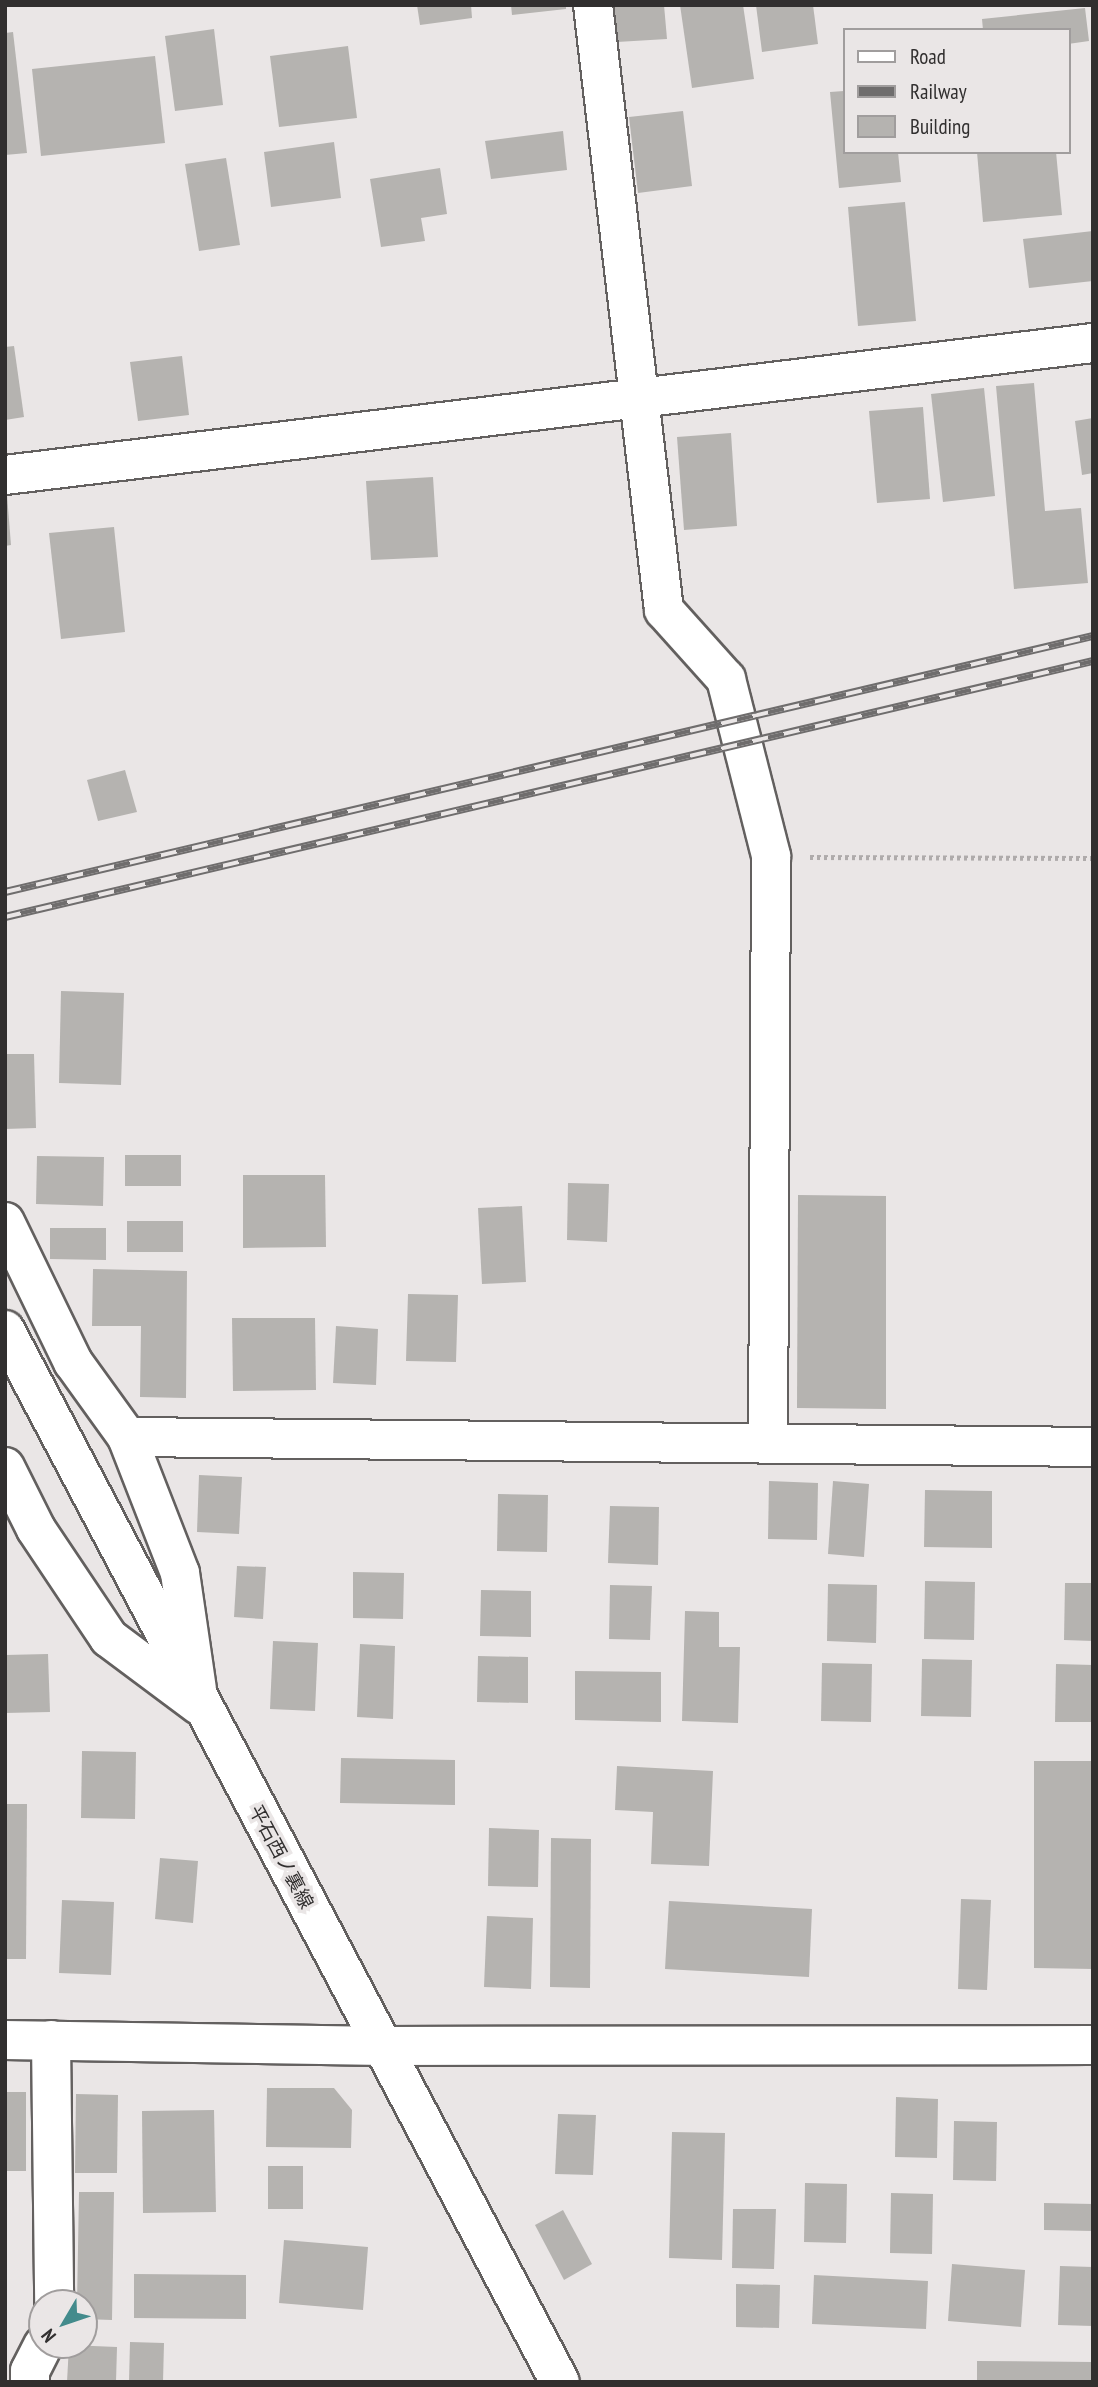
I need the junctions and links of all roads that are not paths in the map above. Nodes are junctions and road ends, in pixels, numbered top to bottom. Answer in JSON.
{"nodes":[{"id":1,"x":593,"y":5,"type":"edge"},
{"id":2,"x":1093,"y":343,"type":"edge"},
{"id":3,"x":637,"y":395,"type":"junction"},
{"id":4,"x":5,"y":475,"type":"edge"},
{"id":5,"x":5,"y":1222,"type":"edge"},
{"id":6,"x":5,"y":1330,"type":"edge"},
{"id":7,"x":127,"y":1437,"type":"junction"},
{"id":8,"x":768,"y":1444,"type":"junction"},
{"id":9,"x":1093,"y":1447,"type":"edge"},
{"id":10,"x":5,"y":1466,"type":"edge"},
{"id":11,"x":21,"y":1519,"type":"edge"},
{"id":12,"x":199,"y":1705,"type":"junction"},
{"id":13,"x":5,"y":2040,"type":"edge"},
{"id":14,"x":51,"y":2040,"type":"junction"},
{"id":15,"x":1093,"y":2045,"type":"edge"},
{"id":16,"x":384,"y":2046,"type":"junction"},
{"id":17,"x":54,"y":2289,"type":"edge"},
{"id":18,"x":36,"y":2359,"type":"edge"},
{"id":19,"x":30,"y":2382,"type":"edge"},
{"id":20,"x":560,"y":2382,"type":"edge"}],
"edges":[{"from":1,"to":3,"type":"street"},
{"from":2,"to":3,"type":"street"},
{"from":3,"to":4,"type":"street"},
{"from":3,"to":8,"type":"street"},
{"from":5,"to":7,"type":"street"},
{"from":6,"to":12,"type":"street","name":"平石西ノ裏線"},
{"from":7,"to":8,"type":"street"},
{"from":7,"to":12,"type":"street"},
{"from":8,"to":9,"type":"street"},
{"from":10,"to":11,"type":"street"},
{"from":11,"to":12,"type":"street"},
{"from":12,"to":16,"type":"street","name":"平石西ノ裏線"},
{"from":13,"to":14,"type":"street"},
{"from":14,"to":16,"type":"street"},
{"from":14,"to":17,"type":"street"},
{"from":15,"to":16,"type":"street"},
{"from":16,"to":20,"type":"street","name":"平石西ノ裏線"},
{"from":18,"to":19,"type":"street"}]}
